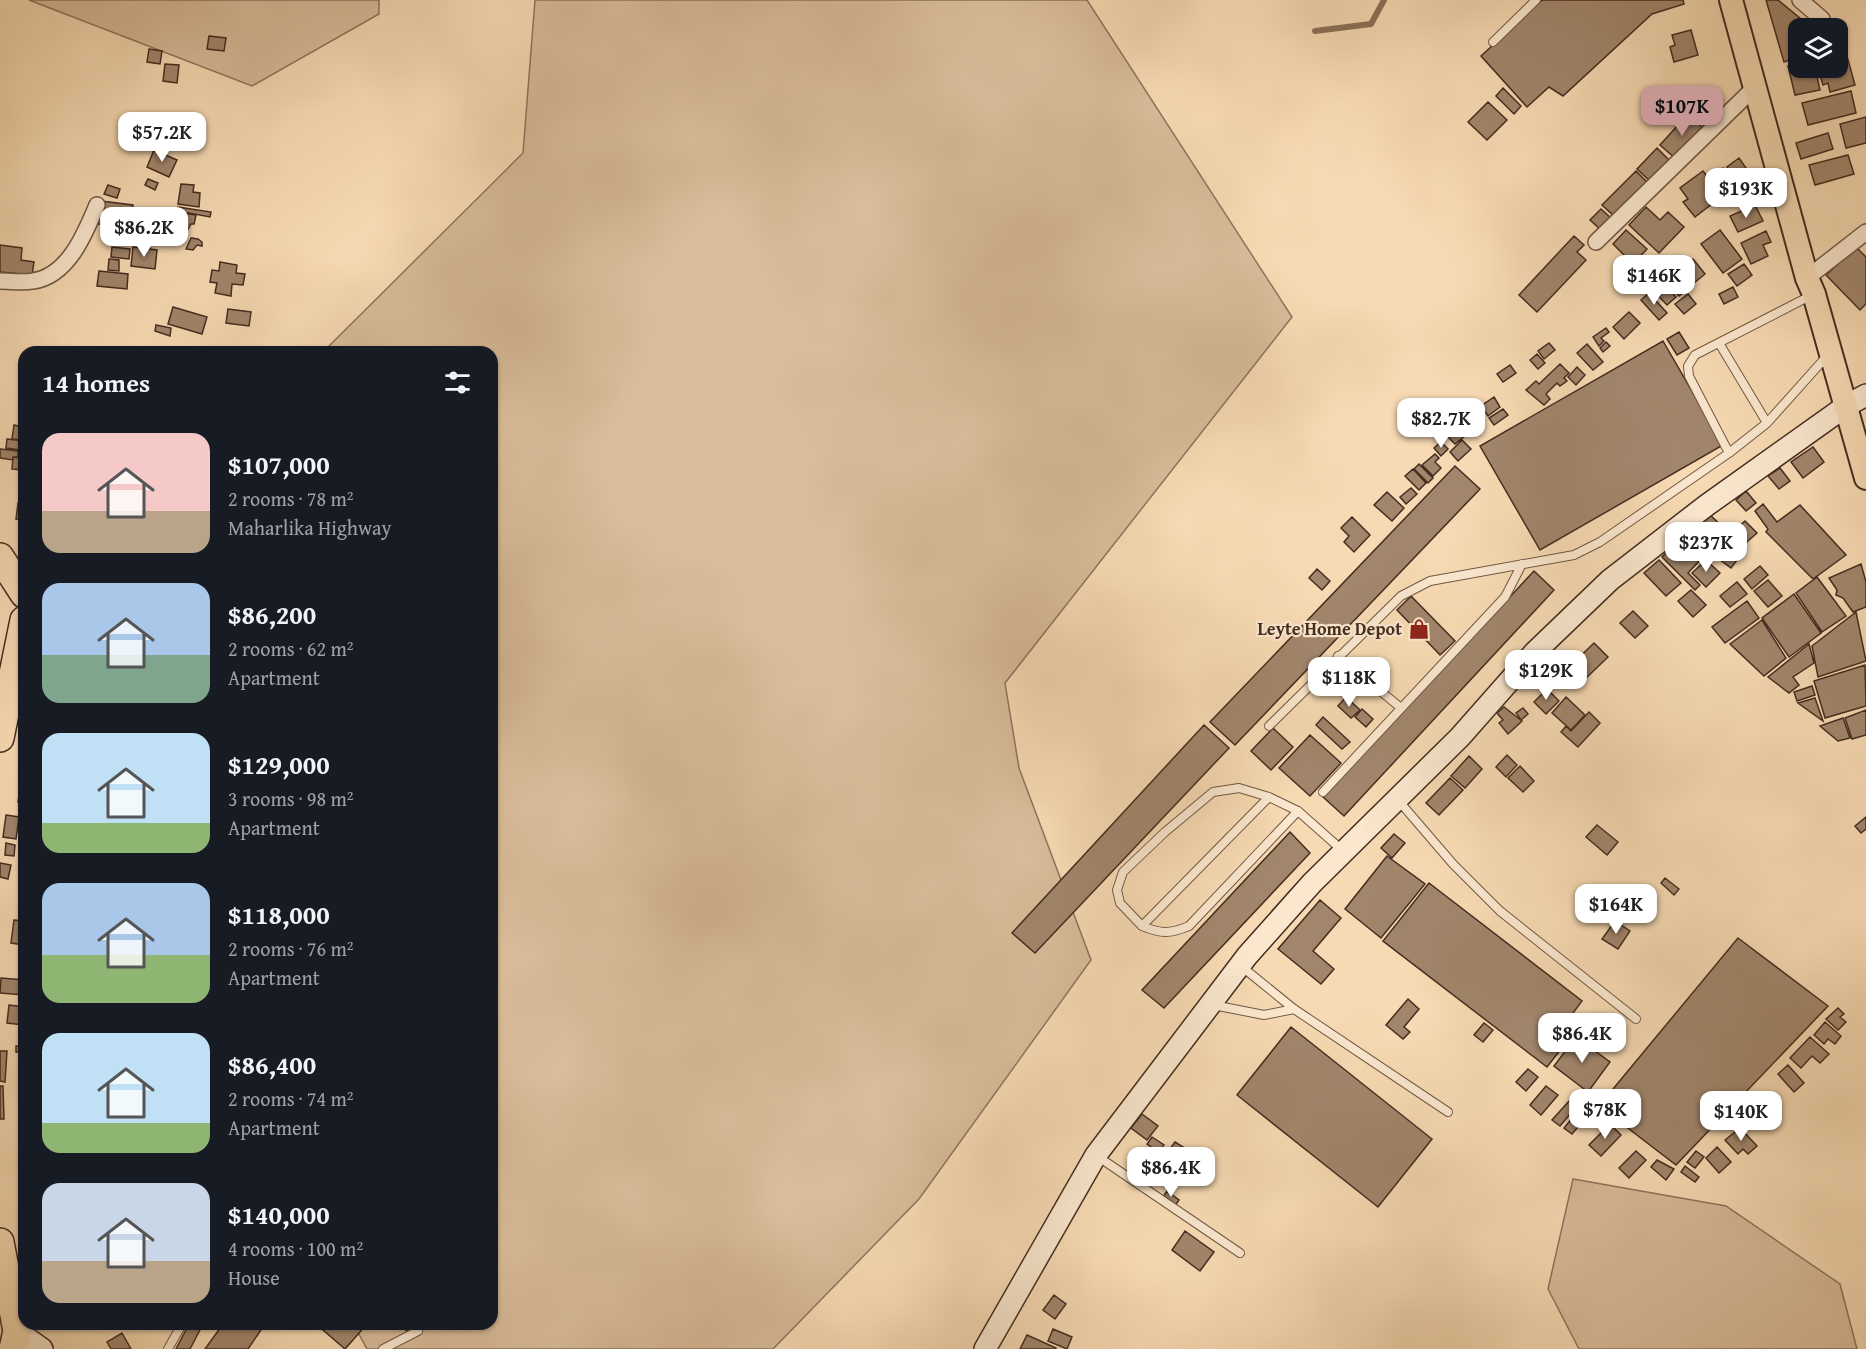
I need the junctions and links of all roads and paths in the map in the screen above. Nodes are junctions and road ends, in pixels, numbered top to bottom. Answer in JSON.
{"nodes":[{"id":1,"x":1536,"y":0,"type":"edge"},
{"id":2,"x":1731,"y":0,"type":"edge"},
{"id":3,"x":1800,"y":0,"type":"edge"},
{"id":4,"x":1821,"y":18,"type":"edge"},
{"id":5,"x":1493,"y":42,"type":"dead end"},
{"id":6,"x":1755,"y":87,"type":"junction"},
{"id":7,"x":97,"y":205,"type":"dead end"},
{"id":8,"x":1866,"y":232,"type":"edge"},
{"id":9,"x":1596,"y":242,"type":"dead end"},
{"id":10,"x":0,"y":281,"type":"edge"},
{"id":11,"x":1811,"y":286,"type":"junction"},
{"id":12,"x":1719,"y":343,"type":"junction"},
{"id":13,"x":1830,"y":353,"type":"junction"},
{"id":14,"x":1866,"y":395,"type":"edge"},
{"id":15,"x":1846,"y":406,"type":"junction"},
{"id":16,"x":1767,"y":423,"type":"junction"},
{"id":17,"x":1729,"y":453,"type":"junction"},
{"id":18,"x":1866,"y":478,"type":"edge"},
{"id":19,"x":0,"y":557,"type":"edge"},
{"id":20,"x":1522,"y":564,"type":"junction"},
{"id":21,"x":18,"y":585,"type":"edge"},
{"id":22,"x":1338,"y":656,"type":"junction"},
{"id":23,"x":18,"y":681,"type":"edge"},
{"id":24,"x":1401,"y":708,"type":"junction"},
{"id":25,"x":1269,"y":726,"type":"dead end"},
{"id":26,"x":0,"y":738,"type":"edge"},
{"id":27,"x":1323,"y":792,"type":"dead end"},
{"id":28,"x":1269,"y":797,"type":"junction"},
{"id":29,"x":1398,"y":800,"type":"junction"},
{"id":30,"x":1298,"y":811,"type":"junction"},
{"id":31,"x":1346,"y":853,"type":"junction"},
{"id":32,"x":1142,"y":926,"type":"junction"},
{"id":33,"x":1240,"y":965,"type":"junction"},
{"id":34,"x":1210,"y":1004,"type":"junction"},
{"id":35,"x":1294,"y":1010,"type":"junction"},
{"id":36,"x":1636,"y":1019,"type":"dead end"},
{"id":37,"x":1448,"y":1112,"type":"dead end"},
{"id":38,"x":1096,"y":1155,"type":"junction"},
{"id":39,"x":0,"y":1242,"type":"edge"},
{"id":40,"x":1240,"y":1253,"type":"dead end"},
{"id":41,"x":179,"y":1330,"type":"edge"},
{"id":42,"x":418,"y":1331,"type":"dead end"},
{"id":43,"x":15,"y":1340,"type":"edge"},
{"id":44,"x":42,"y":1349,"type":"edge"},
{"id":45,"x":168,"y":1349,"type":"edge"},
{"id":46,"x":383,"y":1349,"type":"edge"},
{"id":47,"x":985,"y":1349,"type":"edge"}],
"edges":[{"from":1,"to":5,"type":"lane"},
{"from":2,"to":6,"type":"main road"},
{"from":3,"to":4,"type":"street"},
{"from":6,"to":9,"type":"street"},
{"from":6,"to":11,"type":"main road"},
{"from":7,"to":10,"type":"street"},
{"from":8,"to":11,"type":"street"},
{"from":11,"to":12,"type":"lane"},
{"from":11,"to":13,"type":"main road"},
{"from":12,"to":16,"type":"lane"},
{"from":12,"to":17,"type":"lane"},
{"from":13,"to":15,"type":"main road"},
{"from":13,"to":16,"type":"lane"},
{"from":14,"to":15,"type":"street"},
{"from":15,"to":18,"type":"main road"},
{"from":15,"to":29,"type":"street"},
{"from":16,"to":17,"type":"lane"},
{"from":17,"to":20,"type":"lane"},
{"from":19,"to":21,"type":"highway"},
{"from":20,"to":22,"type":"lane"},
{"from":20,"to":24,"type":"lane"},
{"from":22,"to":24,"type":"lane"},
{"from":22,"to":25,"type":"lane"},
{"from":23,"to":26,"type":"highway"},
{"from":24,"to":27,"type":"lane"},
{"from":28,"to":30,"type":"lane"},
{"from":28,"to":32,"type":"lane"},
{"from":28,"to":32,"type":"lane"},
{"from":29,"to":31,"type":"street"},
{"from":29,"to":36,"type":"lane"},
{"from":30,"to":31,"type":"lane"},
{"from":30,"to":32,"type":"lane"},
{"from":31,"to":33,"type":"street"},
{"from":33,"to":34,"type":"street"},
{"from":33,"to":35,"type":"lane"},
{"from":34,"to":35,"type":"lane"},
{"from":34,"to":38,"type":"street"},
{"from":35,"to":37,"type":"lane"},
{"from":38,"to":40,"type":"lane"},
{"from":38,"to":47,"type":"street"},
{"from":39,"to":43,"type":"highway"},
{"from":41,"to":45,"type":"lane"},
{"from":42,"to":46,"type":"lane"},
{"from":43,"to":44,"type":"street"}]}
